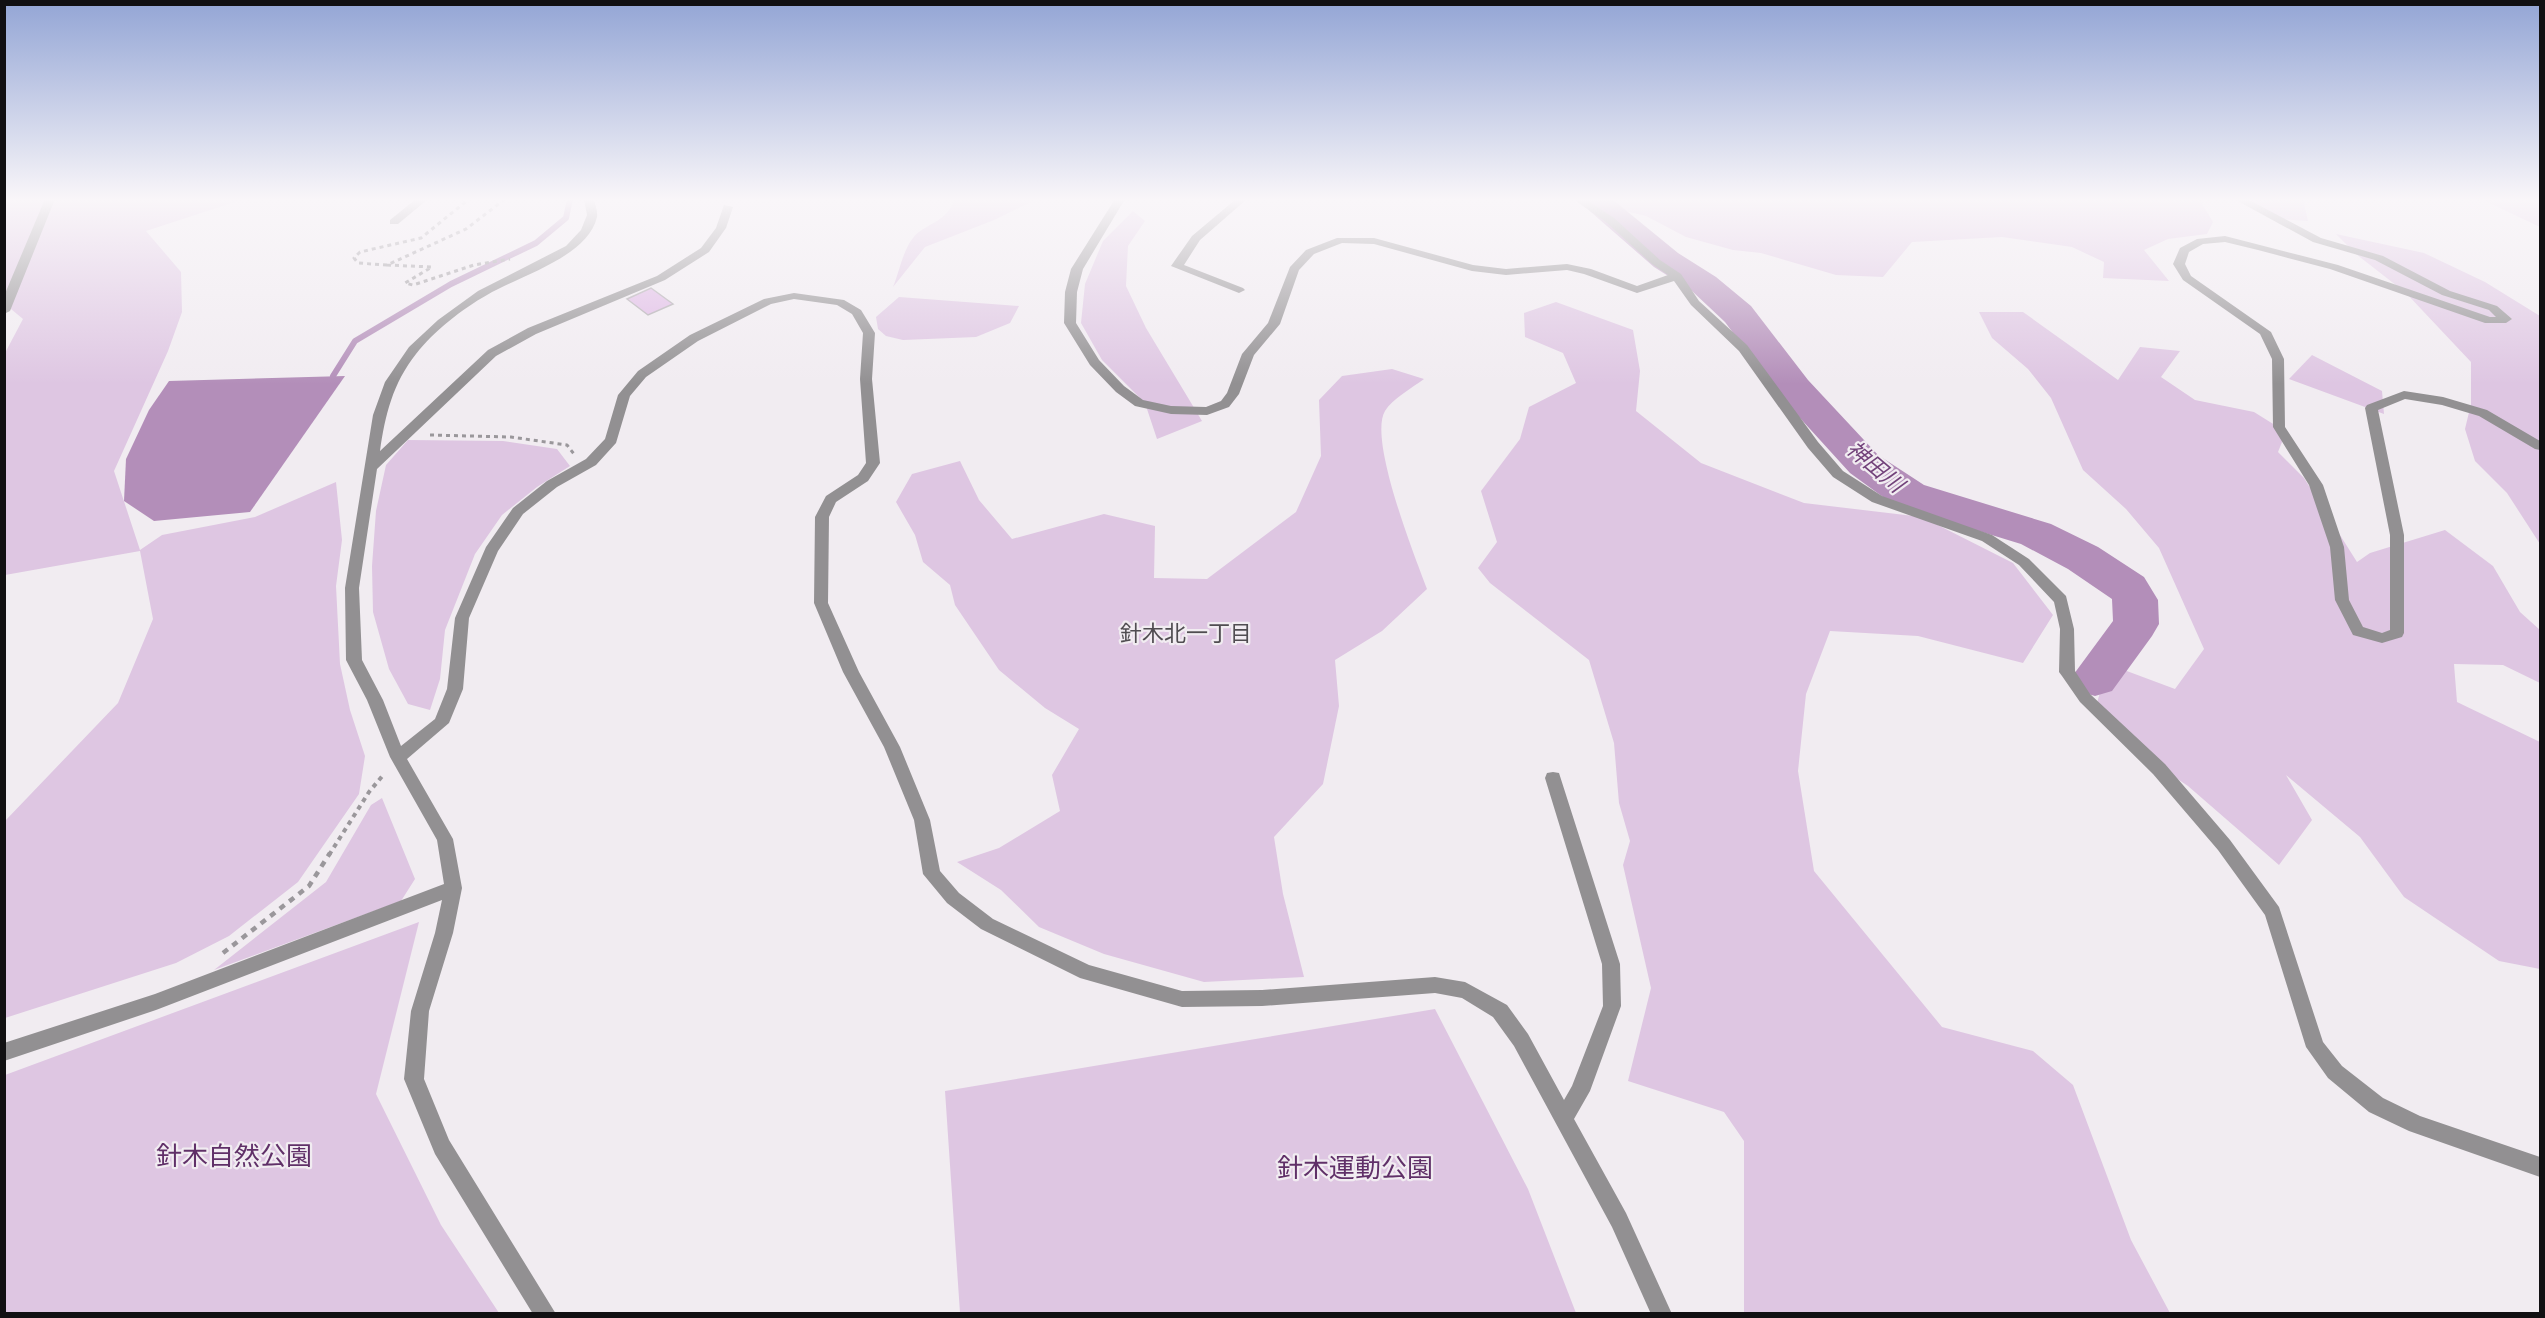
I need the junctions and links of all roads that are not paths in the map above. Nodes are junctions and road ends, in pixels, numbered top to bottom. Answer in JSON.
{"nodes":[{"id":1,"x":25,"y":261,"type":"edge"},
{"id":2,"x":546,"y":261,"type":"edge"},
{"id":3,"x":688,"y":261,"type":"edge"},
{"id":4,"x":1082,"y":261,"type":"edge"},
{"id":5,"x":1182,"y":261,"type":"edge"},
{"id":6,"x":1301,"y":261,"type":"edge"},
{"id":7,"x":1445,"y":261,"type":"edge"},
{"id":8,"x":1654,"y":261,"type":"edge"},
{"id":9,"x":2180,"y":261,"type":"edge"},
{"id":10,"x":2310,"y":261,"type":"edge"},
{"id":11,"x":2384,"y":261,"type":"edge"},
{"id":12,"x":1677,"y":276,"type":"junction"},
{"id":13,"x":1239,"y":291,"type":"dead end"},
{"id":14,"x":4,"y":311,"type":"edge"},
{"id":15,"x":2541,"y":446,"type":"edge"},
{"id":16,"x":370,"y":468,"type":"junction"},
{"id":17,"x":398,"y":757,"type":"junction"},
{"id":18,"x":1553,"y":778,"type":"dead end"},
{"id":19,"x":453,"y":888,"type":"junction"},
{"id":20,"x":4,"y":1052,"type":"edge"},
{"id":21,"x":1564,"y":1118,"type":"junction"},
{"id":22,"x":2541,"y":1167,"type":"edge"},
{"id":23,"x":546,"y":1314,"type":"edge"},
{"id":24,"x":1662,"y":1314,"type":"edge"}],
"edges":[{"from":1,"to":14,"type":"street"},
{"from":2,"to":16,"type":"street"},
{"from":3,"to":16,"type":"street"},
{"from":4,"to":6,"type":"street"},
{"from":5,"to":13,"type":"street"},
{"from":7,"to":12,"type":"street"},
{"from":8,"to":12,"type":"street"},
{"from":9,"to":15,"type":"street"},
{"from":10,"to":11,"type":"street"},
{"from":12,"to":22,"type":"street"},
{"from":16,"to":17,"type":"street"},
{"from":17,"to":19,"type":"street"},
{"from":17,"to":21,"type":"street"},
{"from":18,"to":21,"type":"street"},
{"from":19,"to":20,"type":"street"},
{"from":19,"to":23,"type":"street"},
{"from":21,"to":24,"type":"street"}]}
